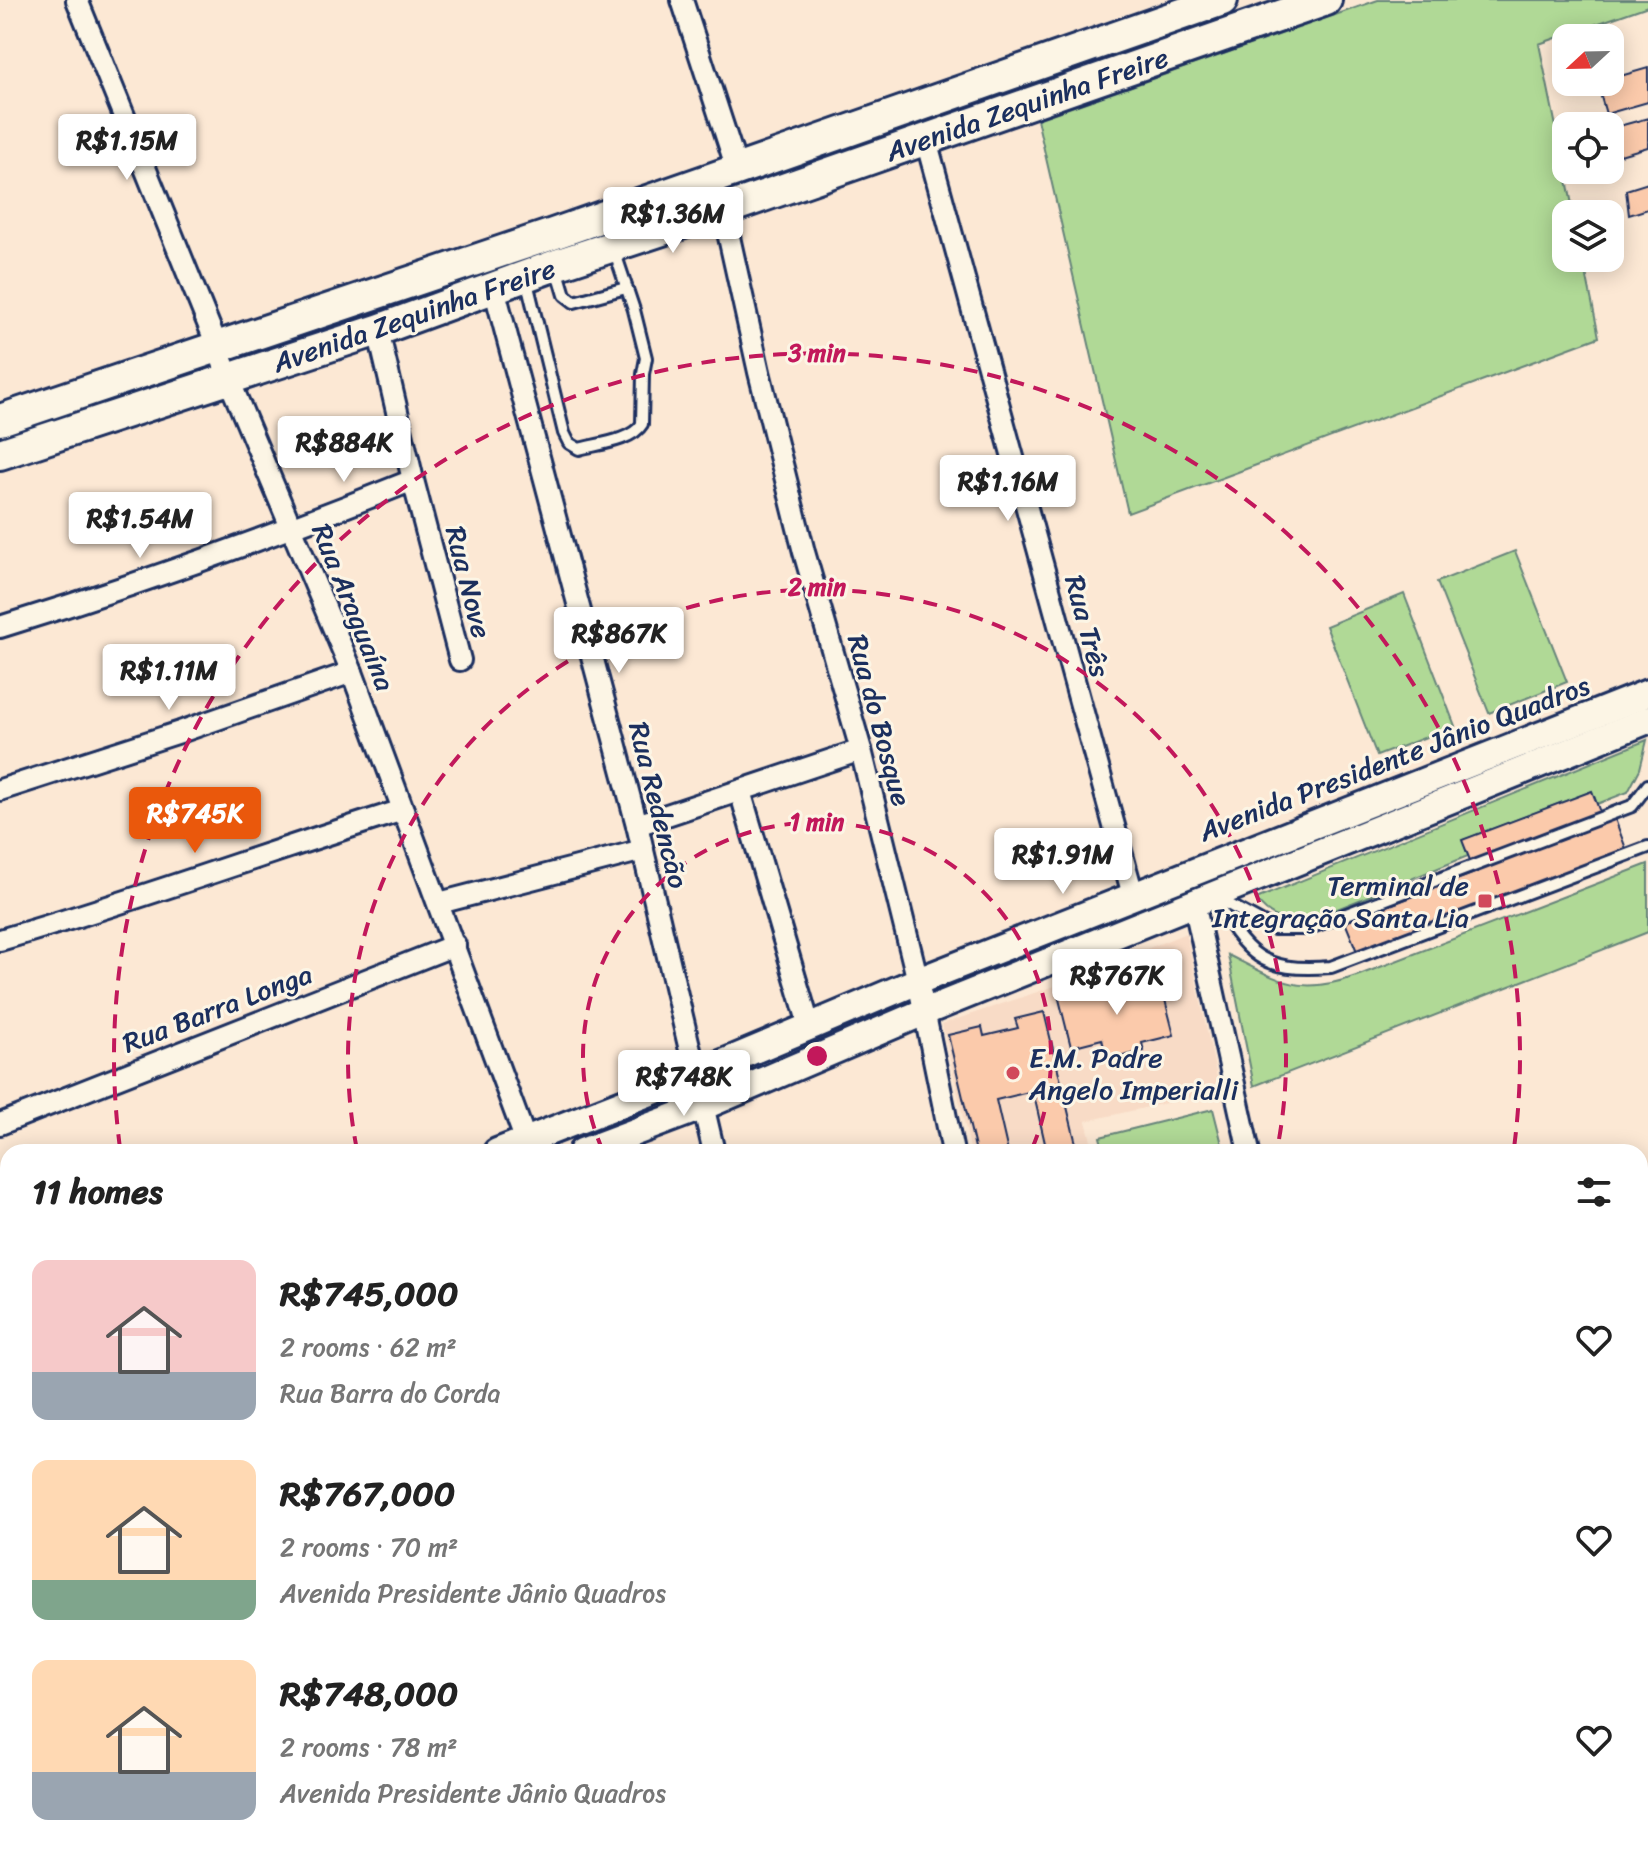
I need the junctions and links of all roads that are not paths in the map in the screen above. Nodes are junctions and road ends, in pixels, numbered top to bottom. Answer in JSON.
{"nodes":[{"id":1,"x":77,"y":0,"type":"edge"},
{"id":2,"x":682,"y":0,"type":"edge"},
{"id":3,"x":1222,"y":0,"type":"edge"},
{"id":4,"x":1326,"y":0,"type":"edge"},
{"id":5,"x":926,"y":140,"type":"junction"},
{"id":6,"x":737,"y":169,"type":"junction"},
{"id":7,"x":723,"y":210,"type":"junction"},
{"id":8,"x":550,"y":235,"type":"junction"},
{"id":9,"x":613,"y":246,"type":"junction"},
{"id":10,"x":556,"y":265,"type":"junction"},
{"id":11,"x":526,"y":276,"type":"junction"},
{"id":12,"x":494,"y":288,"type":"junction"},
{"id":13,"x":626,"y":288,"type":"junction"},
{"id":14,"x":378,"y":330,"type":"junction"},
{"id":15,"x":218,"y":348,"type":"junction"},
{"id":16,"x":229,"y":380,"type":"junction"},
{"id":17,"x":0,"y":420,"type":"edge"},
{"id":18,"x":0,"y":454,"type":"edge"},
{"id":19,"x":413,"y":480,"type":"junction"},
{"id":20,"x":292,"y":530,"type":"junction"},
{"id":21,"x":0,"y":627,"type":"edge"},
{"id":22,"x":460,"y":660,"type":"dead end"},
{"id":23,"x":352,"y":672,"type":"junction"},
{"id":24,"x":1644,"y":704,"type":"edge"},
{"id":25,"x":861,"y":750,"type":"junction"},
{"id":26,"x":1648,"y":785,"type":"edge"},
{"id":27,"x":0,"y":790,"type":"edge"},
{"id":28,"x":740,"y":791,"type":"junction"},
{"id":29,"x":403,"y":810,"type":"junction"},
{"id":30,"x":637,"y":825,"type":"junction"},
{"id":31,"x":1648,"y":847,"type":"edge"},
{"id":32,"x":643,"y":850,"type":"junction"},
{"id":33,"x":1215,"y":862,"type":"junction"},
{"id":34,"x":1133,"y":895,"type":"junction"},
{"id":35,"x":1203,"y":899,"type":"junction"},
{"id":36,"x":439,"y":903,"type":"junction"},
{"id":37,"x":0,"y":940,"type":"edge"},
{"id":38,"x":455,"y":945,"type":"junction"},
{"id":39,"x":918,"y":981,"type":"junction"},
{"id":40,"x":924,"y":1012,"type":"junction"},
{"id":41,"x":809,"y":1025,"type":"junction"},
{"id":42,"x":697,"y":1074,"type":"junction"},
{"id":43,"x":704,"y":1106,"type":"junction"},
{"id":44,"x":0,"y":1124,"type":"edge"},
{"id":45,"x":527,"y":1144,"type":"edge"},
{"id":46,"x":533,"y":1144,"type":"edge"},
{"id":47,"x":603,"y":1144,"type":"edge"},
{"id":48,"x":712,"y":1144,"type":"edge"},
{"id":49,"x":951,"y":1144,"type":"edge"},
{"id":50,"x":1248,"y":1144,"type":"edge"}],
"edges":[{"from":1,"to":15,"type":"street","name":"Rua Araguaína"},
{"from":2,"to":6,"type":"street"},
{"from":3,"to":6,"type":"main road","name":"Avenida Zequinha Freire"},
{"from":4,"to":5,"type":"main road","name":"Avenida Zequinha Freire"},
{"from":5,"to":7,"type":"main road","name":"Avenida Zequinha Freire"},
{"from":5,"to":34,"type":"street","name":"Rua Três"},
{"from":6,"to":8,"type":"main road","name":"Avenida Zequinha Freire"},
{"from":7,"to":9,"type":"main road","name":"Avenida Zequinha Freire"},
{"from":7,"to":25,"type":"street","name":"Rua do Bosque"},
{"from":8,"to":10,"type":"main road"},
{"from":8,"to":15,"type":"main road","name":"Avenida Zequinha Freire"},
{"from":9,"to":10,"type":"main road","name":"Avenida Zequinha Freire"},
{"from":9,"to":13,"type":"lane"},
{"from":10,"to":11,"type":"main road","name":"Avenida Zequinha Freire"},
{"from":10,"to":13,"type":"lane"},
{"from":11,"to":12,"type":"main road","name":"Avenida Zequinha Freire"},
{"from":11,"to":13,"type":"lane"},
{"from":12,"to":14,"type":"main road","name":"Avenida Zequinha Freire"},
{"from":12,"to":30,"type":"street","name":"Rua Redencão"},
{"from":14,"to":16,"type":"main road","name":"Avenida Zequinha Freire"},
{"from":14,"to":19,"type":"street","name":"Rua Nove"},
{"from":15,"to":16,"type":"street","name":"Rua Araguaína"},
{"from":15,"to":17,"type":"main road","name":"Avenida Zequinha Freire"},
{"from":16,"to":18,"type":"main road","name":"Avenida Zequinha Freire"},
{"from":16,"to":20,"type":"street","name":"Rua Araguaína"},
{"from":19,"to":20,"type":"street"},
{"from":19,"to":22,"type":"street","name":"Rua Nove"},
{"from":20,"to":21,"type":"street"},
{"from":20,"to":23,"type":"street","name":"Rua Araguaína"},
{"from":23,"to":27,"type":"street"},
{"from":23,"to":29,"type":"street","name":"Rua Araguaína"},
{"from":24,"to":33,"type":"street","name":"Avenida Presidente Jânio Quadros"},
{"from":24,"to":35,"type":"street","name":"Avenida Presidente Jânio Quadros"},
{"from":25,"to":28,"type":"street"},
{"from":25,"to":39,"type":"street","name":"Rua do Bosque"},
{"from":26,"to":35,"type":"lane"},
{"from":28,"to":30,"type":"street"},
{"from":28,"to":41,"type":"street"},
{"from":29,"to":36,"type":"street","name":"Rua Araguaína"},
{"from":29,"to":37,"type":"street"},
{"from":30,"to":32,"type":"street","name":"Rua Redencão"},
{"from":31,"to":35,"type":"lane"},
{"from":32,"to":36,"type":"street"},
{"from":32,"to":42,"type":"street","name":"Rua Redencão"},
{"from":33,"to":34,"type":"street","name":"Avenida Presidente Jânio Quadros"},
{"from":33,"to":35,"type":"street"},
{"from":34,"to":39,"type":"street","name":"Avenida Presidente Jânio Quadros"},
{"from":35,"to":40,"type":"street","name":"Avenida Presidente Jânio Quadros"},
{"from":35,"to":50,"type":"street"},
{"from":36,"to":38,"type":"street","name":"Rua Araguaína"},
{"from":38,"to":44,"type":"street","name":"Rua Barra Longa"},
{"from":38,"to":45,"type":"street","name":"Rua Araguaína"},
{"from":39,"to":40,"type":"street","name":"Rua do Bosque"},
{"from":39,"to":41,"type":"street","name":"Avenida Presidente Jânio Quadros"},
{"from":40,"to":43,"type":"street","name":"Avenida Presidente Jânio Quadros"},
{"from":40,"to":49,"type":"street","name":"Rua do Bosque"},
{"from":41,"to":42,"type":"street","name":"Avenida Presidente Jânio Quadros"},
{"from":42,"to":43,"type":"street","name":"Rua Redencão"},
{"from":42,"to":46,"type":"street","name":"Avenida Presidente Jânio Quadros"},
{"from":43,"to":47,"type":"street","name":"Avenida Presidente Jânio Quadros"},
{"from":43,"to":48,"type":"street","name":"Rua Redencão"}]}
